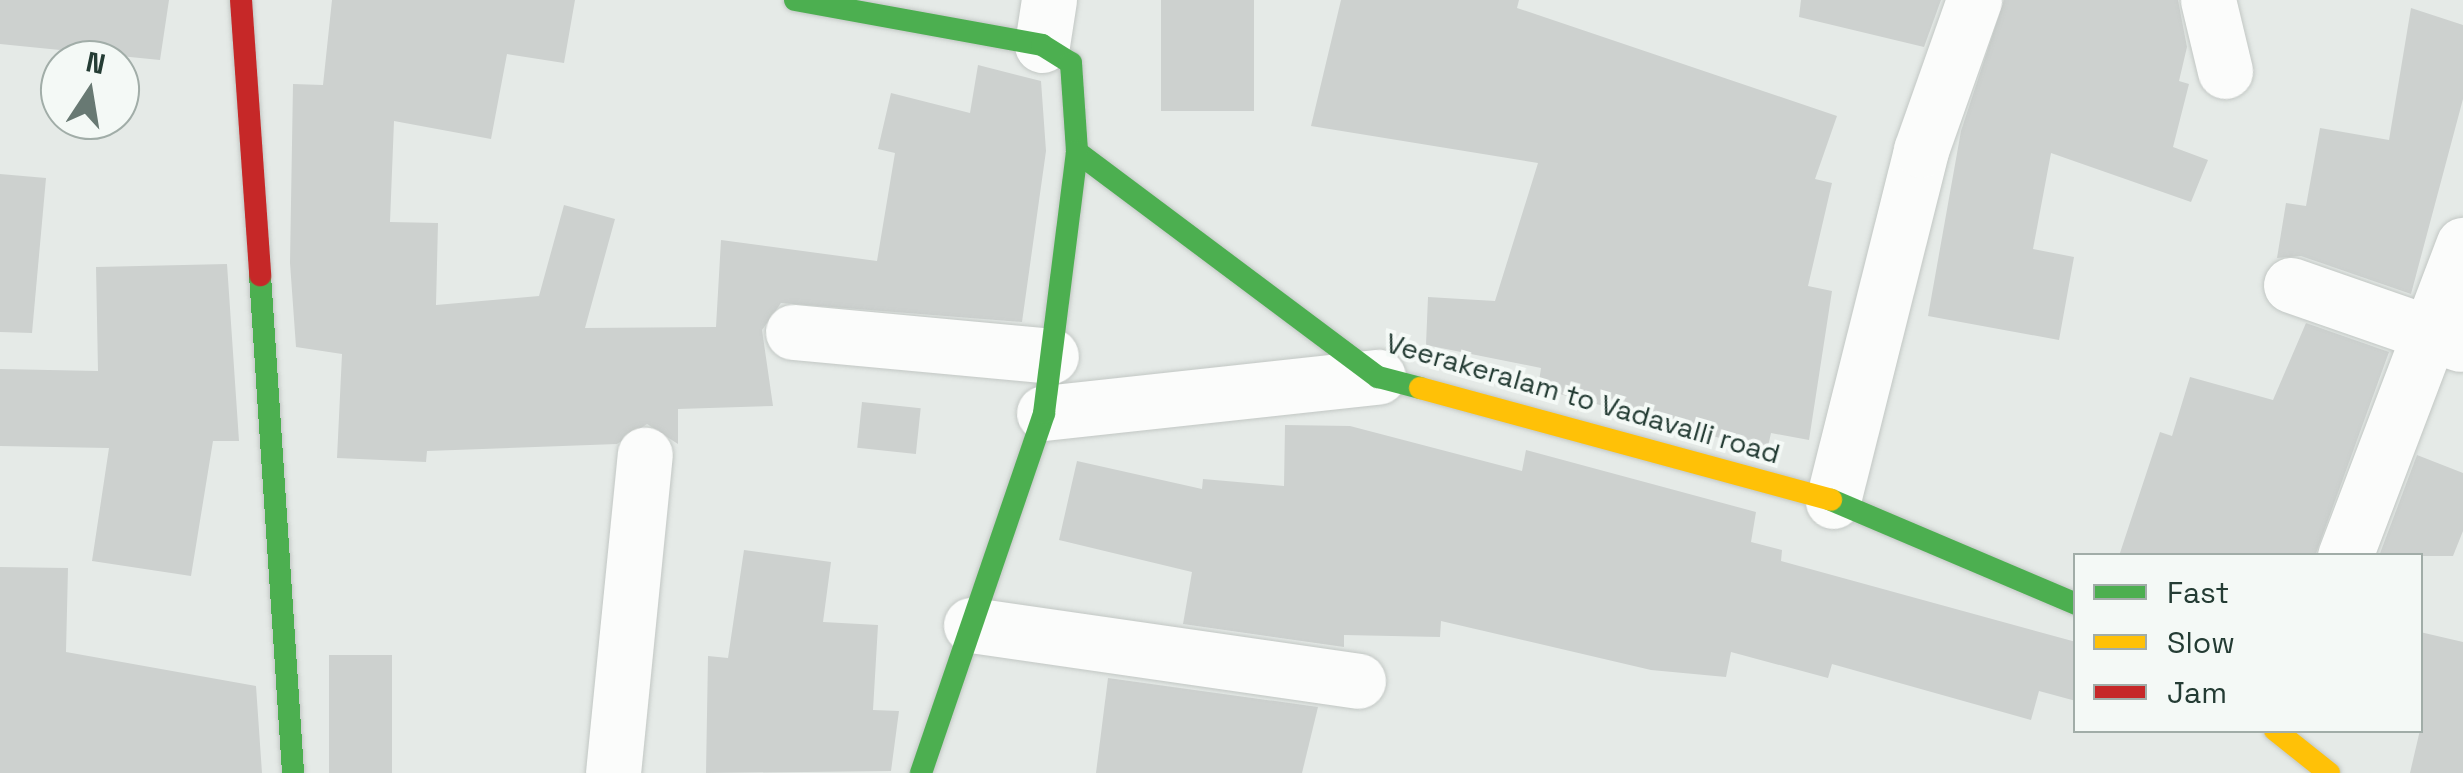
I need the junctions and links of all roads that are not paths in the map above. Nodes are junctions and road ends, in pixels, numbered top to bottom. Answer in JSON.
{"nodes":[{"id":1,"x":241,"y":0,"type":"edge"},
{"id":2,"x":795,"y":0,"type":"edge"},
{"id":3,"x":1974,"y":0,"type":"edge"},
{"id":4,"x":2208,"y":0,"type":"edge"},
{"id":5,"x":1045,"y":22,"type":"edge"},
{"id":6,"x":2226,"y":71,"type":"dead end"},
{"id":7,"x":1078,"y":152,"type":"junction"},
{"id":8,"x":2463,"y":245,"type":"edge"},
{"id":9,"x":2291,"y":285,"type":"dead end"},
{"id":10,"x":794,"y":332,"type":"dead end"},
{"id":11,"x":2446,"y":339,"type":"edge"},
{"id":12,"x":1052,"y":356,"type":"junction"},
{"id":13,"x":1378,"y":377,"type":"junction"},
{"id":14,"x":1044,"y":413,"type":"junction"},
{"id":15,"x":644,"y":455,"type":"dead end"},
{"id":16,"x":1833,"y":501,"type":"junction"},
{"id":17,"x":2346,"y":553,"type":"edge"},
{"id":18,"x":2073,"y":603,"type":"edge"},
{"id":19,"x":971,"y":625,"type":"junction"},
{"id":20,"x":1358,"y":681,"type":"dead end"},
{"id":21,"x":2280,"y":733,"type":"edge"},
{"id":22,"x":294,"y":773,"type":"edge"},
{"id":23,"x":613,"y":773,"type":"edge"},
{"id":24,"x":922,"y":773,"type":"edge"},
{"id":25,"x":2329,"y":773,"type":"edge"}],
"edges":[{"from":1,"to":22,"type":"street"},
{"from":2,"to":5,"type":"street"},
{"from":3,"to":16,"type":"street"},
{"from":4,"to":6,"type":"street"},
{"from":5,"to":7,"type":"street"},
{"from":7,"to":12,"type":"street"},
{"from":7,"to":13,"type":"street","name":"Veerakeralam to Vadavalli road"},
{"from":8,"to":11,"type":"street"},
{"from":9,"to":11,"type":"street"},
{"from":10,"to":12,"type":"street"},
{"from":11,"to":17,"type":"street"},
{"from":12,"to":14,"type":"street"},
{"from":13,"to":14,"type":"street"},
{"from":13,"to":16,"type":"street","name":"Veerakeralam to Vadavalli road"},
{"from":14,"to":19,"type":"street"},
{"from":15,"to":23,"type":"street"},
{"from":16,"to":18,"type":"street","name":"Veerakeralam to Vadavalli road"},
{"from":19,"to":20,"type":"street"},
{"from":19,"to":24,"type":"street"},
{"from":21,"to":25,"type":"street"}]}
